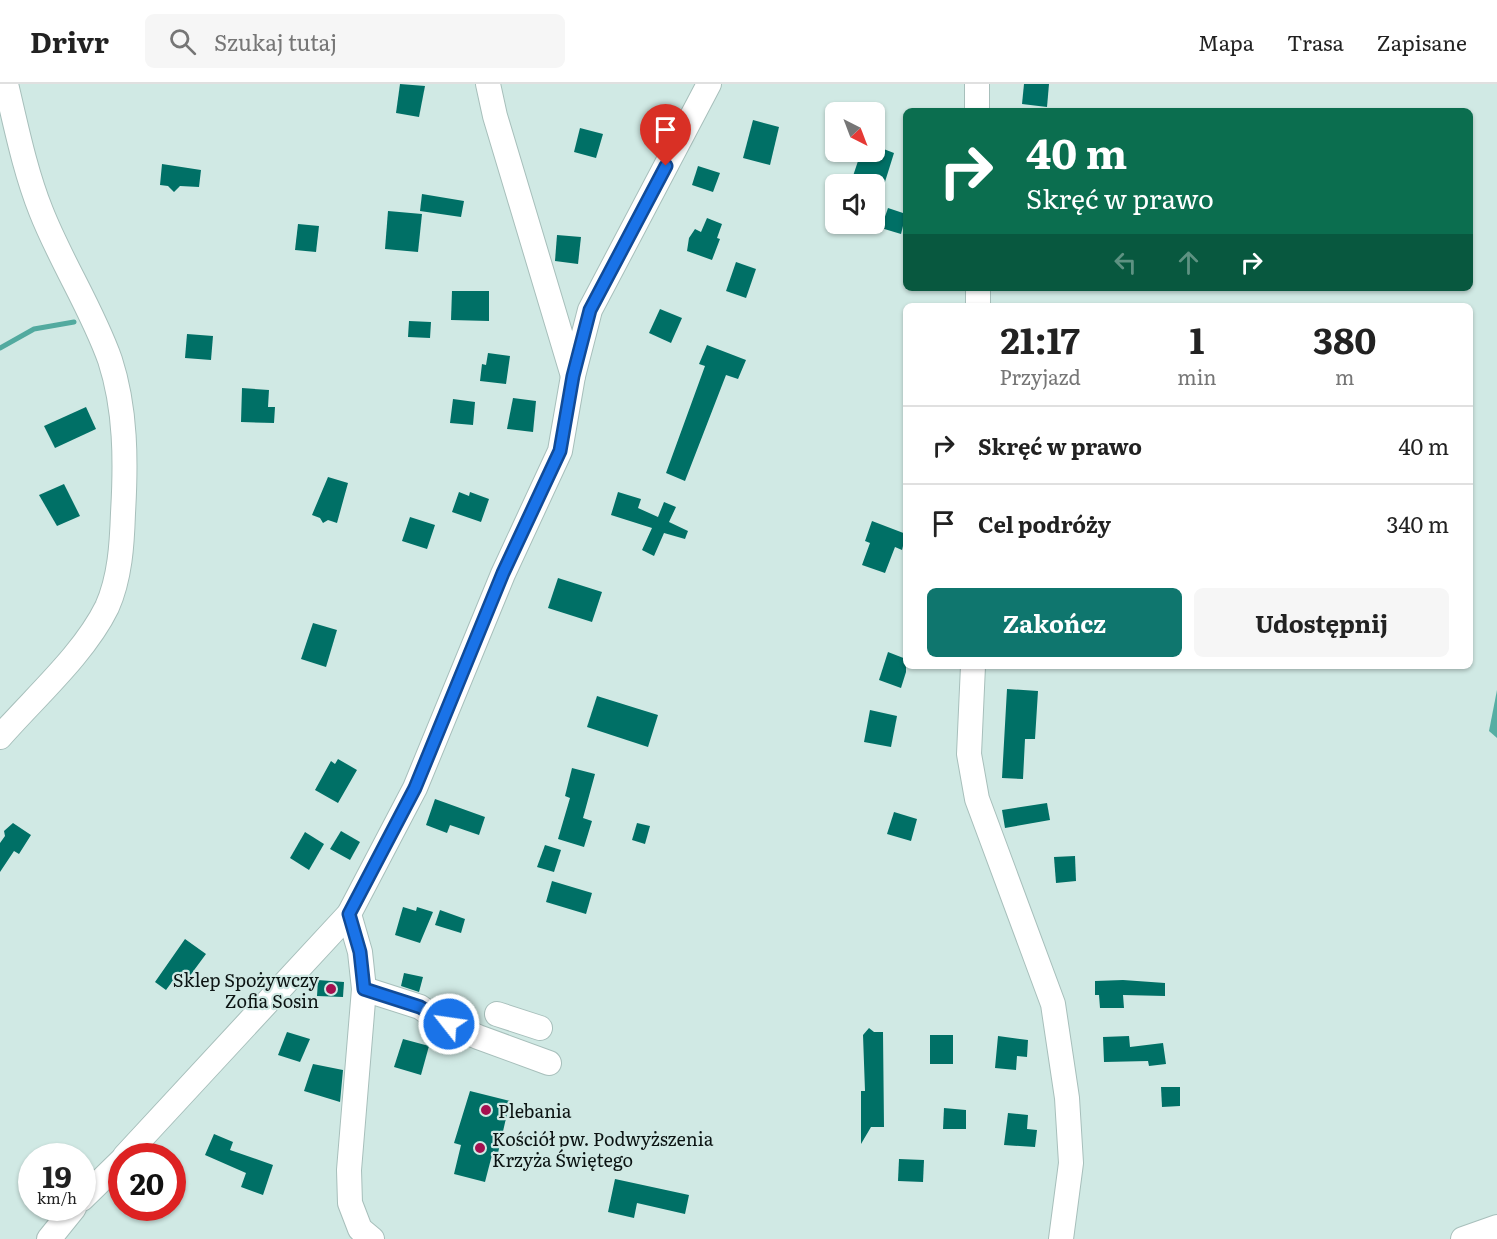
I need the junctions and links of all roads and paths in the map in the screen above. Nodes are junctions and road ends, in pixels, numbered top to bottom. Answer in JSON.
{"nodes":[{"id":1,"x":6,"y":84,"type":"edge"},
{"id":2,"x":488,"y":84,"type":"edge"},
{"id":3,"x":709,"y":84,"type":"edge"},
{"id":4,"x":977,"y":84,"type":"edge"},
{"id":5,"x":977,"y":108,"type":"edge"},
{"id":6,"x":573,"y":376,"type":"junction"},
{"id":7,"x":973,"y":669,"type":"edge"},
{"id":8,"x":0,"y":736,"type":"edge"},
{"id":9,"x":349,"y":914,"type":"junction"},
{"id":10,"x":364,"y":989,"type":"junction"},
{"id":11,"x":496,"y":1014,"type":"dead end"},
{"id":12,"x":540,"y":1028,"type":"dead end"},
{"id":13,"x":549,"y":1063,"type":"dead end"},
{"id":14,"x":137,"y":1143,"type":"edge"},
{"id":15,"x":108,"y":1174,"type":"edge"},
{"id":16,"x":96,"y":1185,"type":"edge"},
{"id":17,"x":64,"y":1221,"type":"edge"},
{"id":18,"x":1497,"y":1227,"type":"edge"},
{"id":19,"x":49,"y":1239,"type":"edge"},
{"id":20,"x":372,"y":1239,"type":"edge"},
{"id":21,"x":1061,"y":1239,"type":"edge"},
{"id":22,"x":1463,"y":1239,"type":"edge"}],
"edges":[{"from":1,"to":8,"type":"street"},
{"from":2,"to":6,"type":"street"},
{"from":3,"to":6,"type":"street"},
{"from":4,"to":5,"type":"street"},
{"from":6,"to":9,"type":"street"},
{"from":7,"to":21,"type":"street"},
{"from":9,"to":10,"type":"street"},
{"from":9,"to":14,"type":"street"},
{"from":10,"to":13,"type":"street"},
{"from":10,"to":20,"type":"street"},
{"from":11,"to":12,"type":"street"},
{"from":15,"to":16,"type":"street"},
{"from":17,"to":19,"type":"street"},
{"from":18,"to":22,"type":"street"}]}
